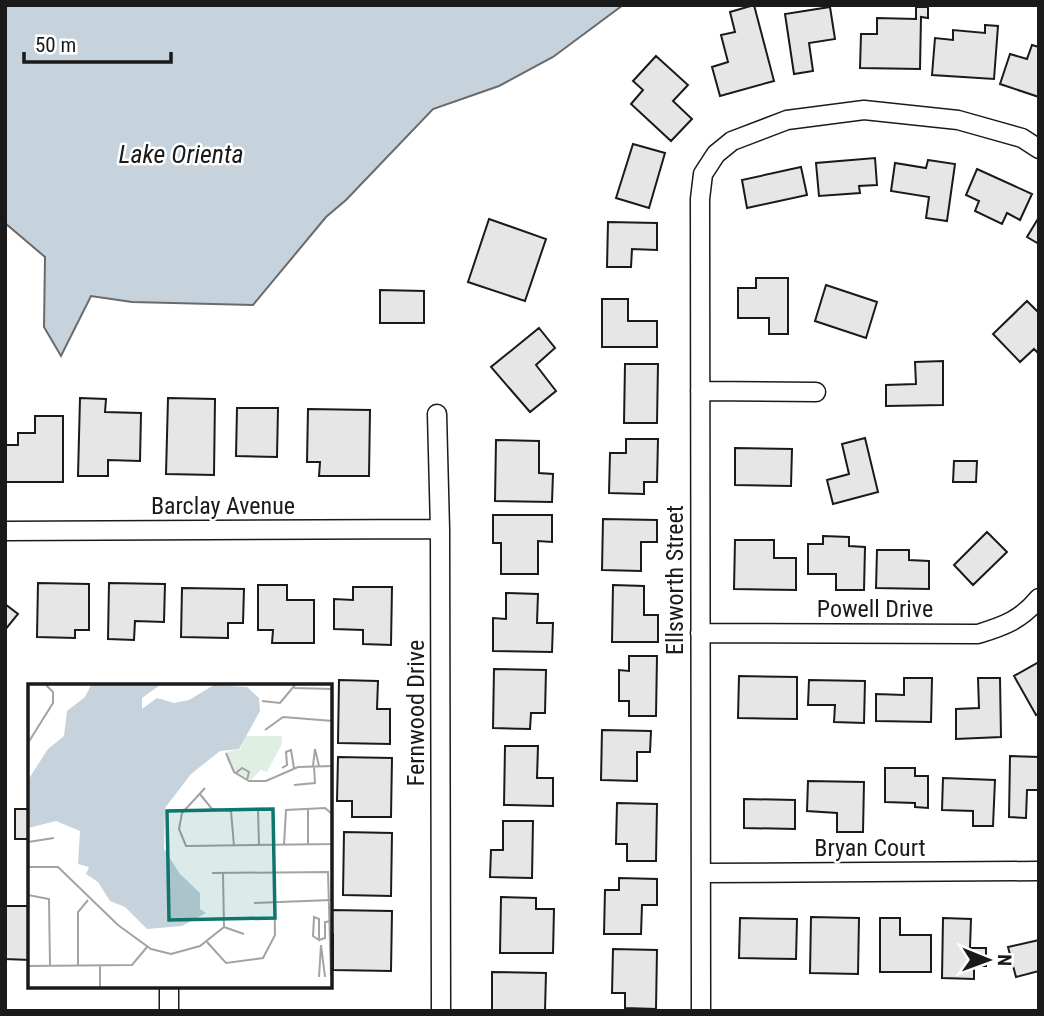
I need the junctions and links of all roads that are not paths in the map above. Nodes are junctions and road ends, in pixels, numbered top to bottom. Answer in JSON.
{"nodes":[{"id":1,"x":1039,"y":149,"type":"edge"},
{"id":2,"x":700,"y":391,"type":"junction"},
{"id":3,"x":816,"y":392,"type":"dead end"},
{"id":4,"x":437,"y":414,"type":"dead end"},
{"id":5,"x":440,"y":529,"type":"junction"},
{"id":6,"x":5,"y":531,"type":"edge"},
{"id":7,"x":1039,"y":598,"type":"edge"},
{"id":8,"x":699,"y":633,"type":"junction"},
{"id":9,"x":1038,"y":871,"type":"edge"},
{"id":10,"x":701,"y":873,"type":"junction"},
{"id":11,"x":169,"y":988,"type":"edge"},
{"id":12,"x":169,"y":1011,"type":"edge"},
{"id":13,"x":441,"y":1011,"type":"edge"},
{"id":14,"x":701,"y":1011,"type":"edge"}],
"edges":[{"from":1,"to":2,"type":"street","name":"Ellsworth Street"},
{"from":2,"to":3,"type":"street"},
{"from":2,"to":8,"type":"street","name":"Ellsworth Street"},
{"from":4,"to":5,"type":"street","name":"Fernwood Drive"},
{"from":5,"to":6,"type":"street","name":"Barclay Avenue"},
{"from":5,"to":13,"type":"street","name":"Fernwood Drive"},
{"from":7,"to":8,"type":"street","name":"Powell Drive"},
{"from":8,"to":10,"type":"street","name":"Ellsworth Street"},
{"from":9,"to":10,"type":"street","name":"Bryan Court"},
{"from":10,"to":14,"type":"street","name":"Ellsworth Street"},
{"from":11,"to":12,"type":"street"}]}
